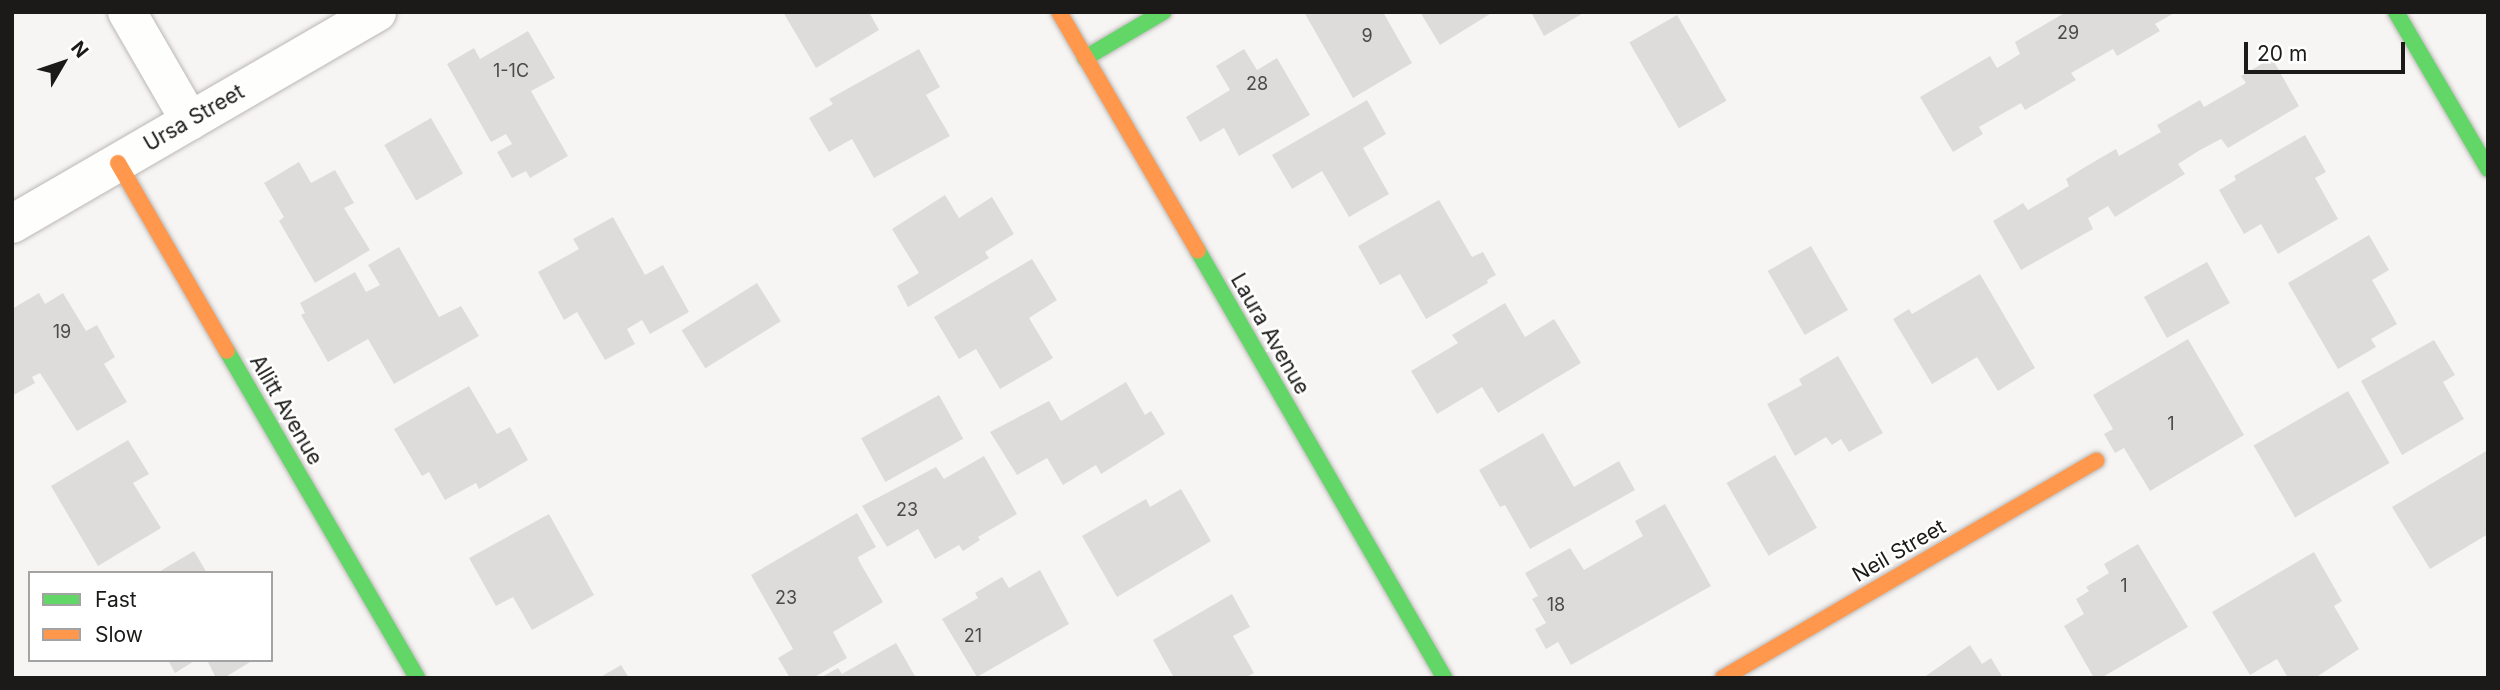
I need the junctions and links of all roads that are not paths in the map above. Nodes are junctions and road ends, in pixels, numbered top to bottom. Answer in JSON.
{"nodes":[{"id":1,"x":127,"y":12,"type":"edge"},
{"id":2,"x":377,"y":12,"type":"edge"},
{"id":3,"x":1059,"y":12,"type":"edge"},
{"id":4,"x":1163,"y":12,"type":"edge"},
{"id":5,"x":2396,"y":12,"type":"edge"},
{"id":6,"x":1085,"y":58,"type":"junction"},
{"id":7,"x":190,"y":121,"type":"junction"},
{"id":8,"x":2484,"y":155,"type":"edge"},
{"id":9,"x":118,"y":163,"type":"junction"},
{"id":10,"x":12,"y":224,"type":"edge"},
{"id":11,"x":2096,"y":461,"type":"dead end"},
{"id":12,"x":417,"y":678,"type":"edge"},
{"id":13,"x":1445,"y":678,"type":"edge"},
{"id":14,"x":1723,"y":678,"type":"edge"}],
"edges":[{"from":1,"to":7,"type":"street"},
{"from":2,"to":7,"type":"street","name":"Ursa Street"},
{"from":3,"to":6,"type":"street","name":"Laura Avenue"},
{"from":4,"to":6,"type":"street"},
{"from":5,"to":8,"type":"street"},
{"from":6,"to":13,"type":"street","name":"Laura Avenue"},
{"from":7,"to":9,"type":"street","name":"Ursa Street"},
{"from":9,"to":10,"type":"street","name":"Ursa Street"},
{"from":9,"to":12,"type":"street","name":"Allitt Avenue"},
{"from":11,"to":14,"type":"street","name":"Neil Street"}]}
